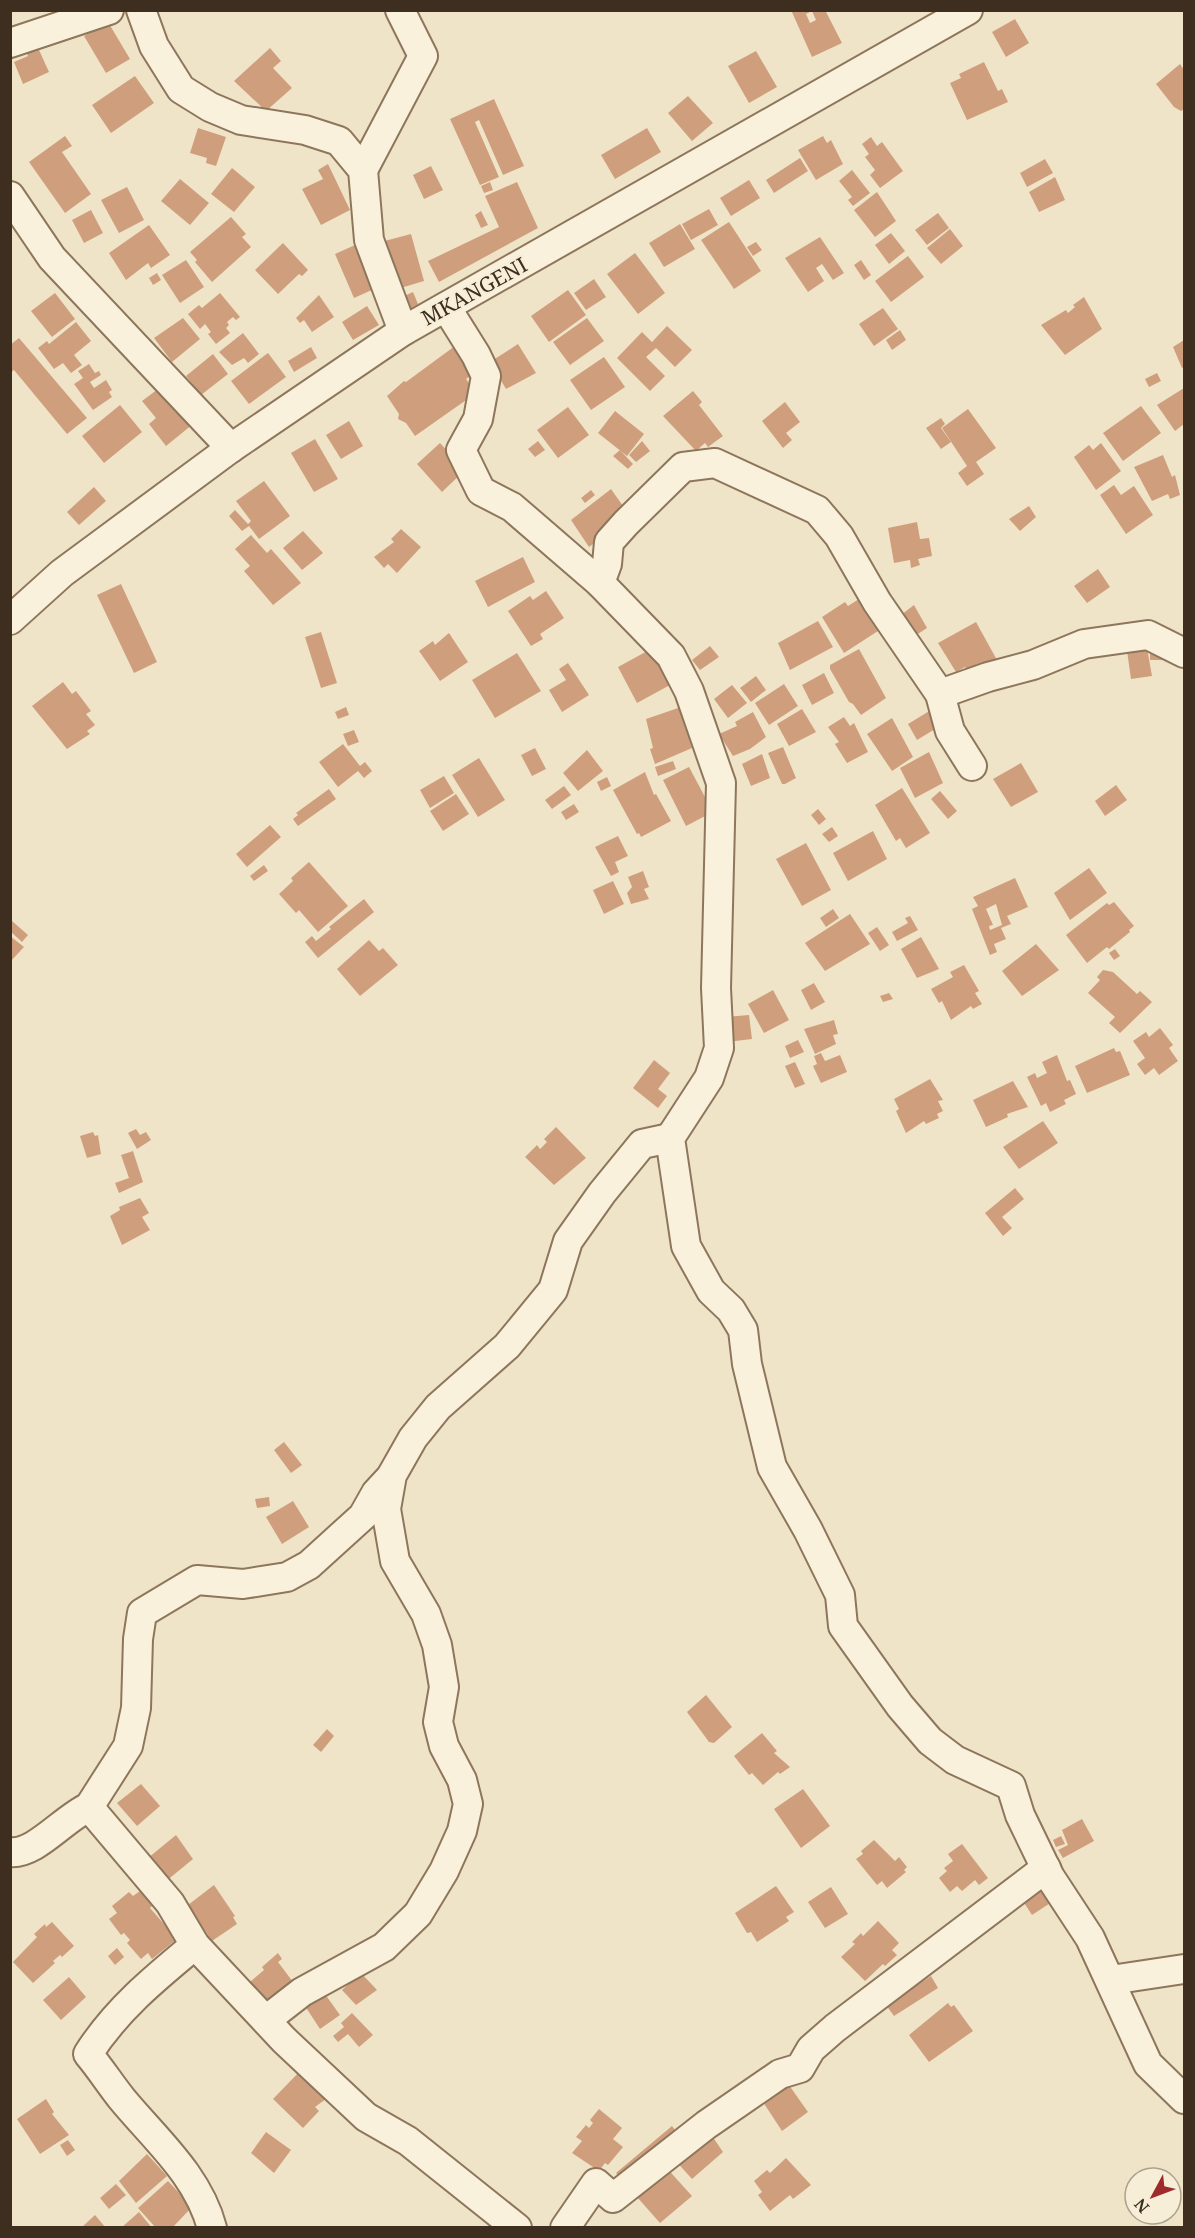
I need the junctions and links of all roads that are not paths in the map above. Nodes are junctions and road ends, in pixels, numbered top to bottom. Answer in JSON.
{"nodes":[{"id":1,"x":109,"y":10,"type":"edge"},
{"id":2,"x":141,"y":10,"type":"edge"},
{"id":3,"x":400,"y":10,"type":"edge"},
{"id":4,"x":968,"y":10,"type":"edge"},
{"id":5,"x":10,"y":43,"type":"edge"},
{"id":6,"x":363,"y":170,"type":"junction"},
{"id":7,"x":10,"y":196,"type":"edge"},
{"id":8,"x":446,"y":307,"type":"junction"},
{"id":9,"x":403,"y":331,"type":"junction"},
{"id":10,"x":231,"y":448,"type":"junction"},
{"id":11,"x":600,"y":583,"type":"junction"},
{"id":12,"x":10,"y":620,"type":"edge"},
{"id":13,"x":1185,"y":652,"type":"edge"},
{"id":14,"x":940,"y":694,"type":"junction"},
{"id":15,"x":972,"y":766,"type":"dead end"},
{"id":16,"x":670,"y":1138,"type":"junction"},
{"id":17,"x":392,"y":1475,"type":"junction"},
{"id":18,"x":89,"y":1808,"type":"junction"},
{"id":19,"x":10,"y":1852,"type":"edge"},
{"id":20,"x":1046,"y":1868,"type":"junction"},
{"id":21,"x":195,"y":1945,"type":"junction"},
{"id":22,"x":1185,"y":1969,"type":"edge"},
{"id":23,"x":1111,"y":1980,"type":"junction"},
{"id":24,"x":266,"y":2020,"type":"junction"},
{"id":25,"x":1185,"y":2099,"type":"edge"},
{"id":26,"x":212,"y":2228,"type":"edge"},
{"id":27,"x":517,"y":2228,"type":"edge"},
{"id":28,"x":565,"y":2228,"type":"edge"}],
"edges":[{"from":1,"to":5,"type":"street"},
{"from":2,"to":6,"type":"street"},
{"from":3,"to":6,"type":"street"},
{"from":4,"to":8,"type":"street","name":"MKANGENI"},
{"from":6,"to":9,"type":"street"},
{"from":7,"to":10,"type":"street"},
{"from":8,"to":9,"type":"street","name":"MKANGENI"},
{"from":8,"to":11,"type":"street"},
{"from":9,"to":10,"type":"street","name":"MKANGENI"},
{"from":10,"to":12,"type":"street","name":"MKANGENI"},
{"from":11,"to":14,"type":"street"},
{"from":11,"to":16,"type":"street"},
{"from":13,"to":14,"type":"street"},
{"from":14,"to":15,"type":"street"},
{"from":16,"to":17,"type":"street"},
{"from":16,"to":20,"type":"street"},
{"from":17,"to":18,"type":"street"},
{"from":17,"to":24,"type":"street"},
{"from":18,"to":19,"type":"street"},
{"from":18,"to":21,"type":"street"},
{"from":20,"to":23,"type":"street"},
{"from":20,"to":28,"type":"street"},
{"from":21,"to":24,"type":"street"},
{"from":21,"to":26,"type":"street"},
{"from":22,"to":23,"type":"street"},
{"from":23,"to":25,"type":"street"},
{"from":24,"to":27,"type":"street"}]}
